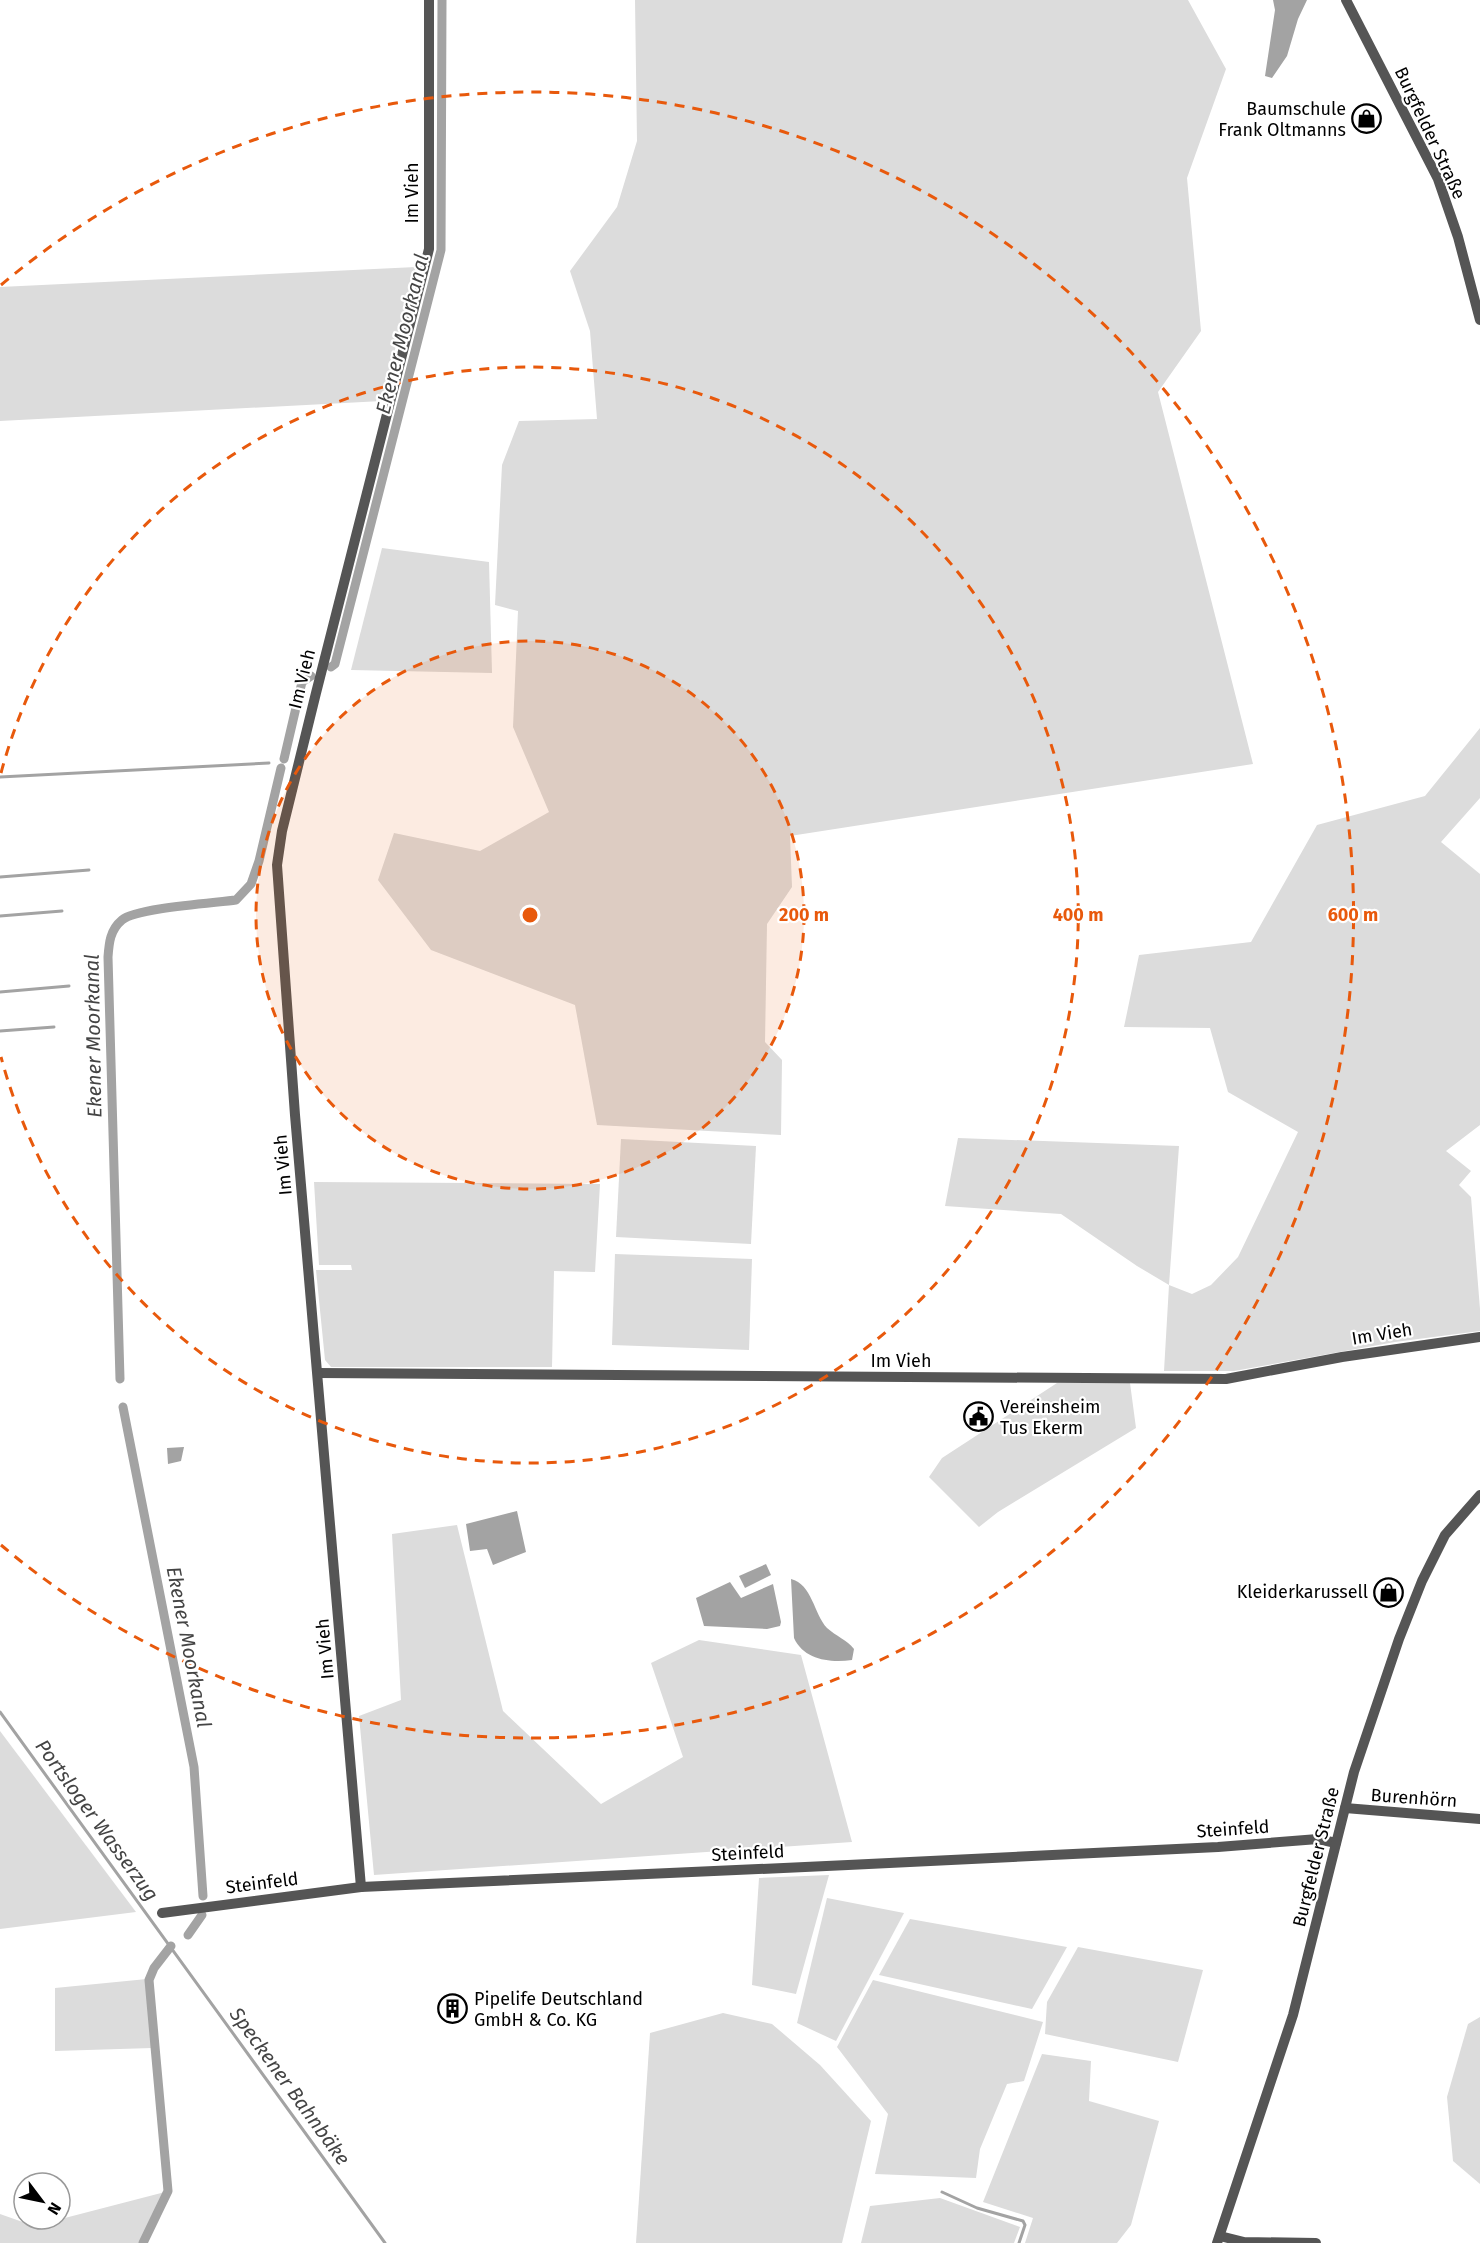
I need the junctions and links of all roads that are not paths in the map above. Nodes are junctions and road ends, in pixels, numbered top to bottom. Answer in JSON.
{"nodes":[{"id":1,"x":429,"y":0,"type":"edge"},
{"id":2,"x":1346,"y":0,"type":"edge"},
{"id":3,"x":1480,"y":320,"type":"edge"},
{"id":4,"x":1480,"y":1337,"type":"edge"},
{"id":5,"x":318,"y":1373,"type":"junction"},
{"id":6,"x":1480,"y":1495,"type":"edge"},
{"id":7,"x":1345,"y":1808,"type":"junction"},
{"id":8,"x":1480,"y":1820,"type":"edge"},
{"id":9,"x":1336,"y":1843,"type":"junction"},
{"id":10,"x":361,"y":1887,"type":"junction"},
{"id":11,"x":162,"y":1913,"type":"dead end"},
{"id":12,"x":1219,"y":2240,"type":"edge"},
{"id":13,"x":1244,"y":2242,"type":"edge"},
{"id":14,"x":1316,"y":2243,"type":"edge"}],
"edges":[{"from":1,"to":5,"type":"street","name":"Im Vieh"},
{"from":2,"to":3,"type":"street","name":"Burgfelder Straße"},
{"from":4,"to":5,"type":"street","name":"Im Vieh"},
{"from":5,"to":10,"type":"street","name":"Im Vieh"},
{"from":6,"to":7,"type":"street","name":"Burgfelder Straße"},
{"from":7,"to":8,"type":"street","name":"Burenhörn"},
{"from":7,"to":9,"type":"street","name":"Burgfelder Straße"},
{"from":9,"to":10,"type":"street","name":"Steinfeld"},
{"from":9,"to":12,"type":"street","name":"Burgfelder Straße"},
{"from":10,"to":11,"type":"street","name":"Steinfeld"},
{"from":12,"to":13,"type":"street"},
{"from":13,"to":14,"type":"street"}]}
